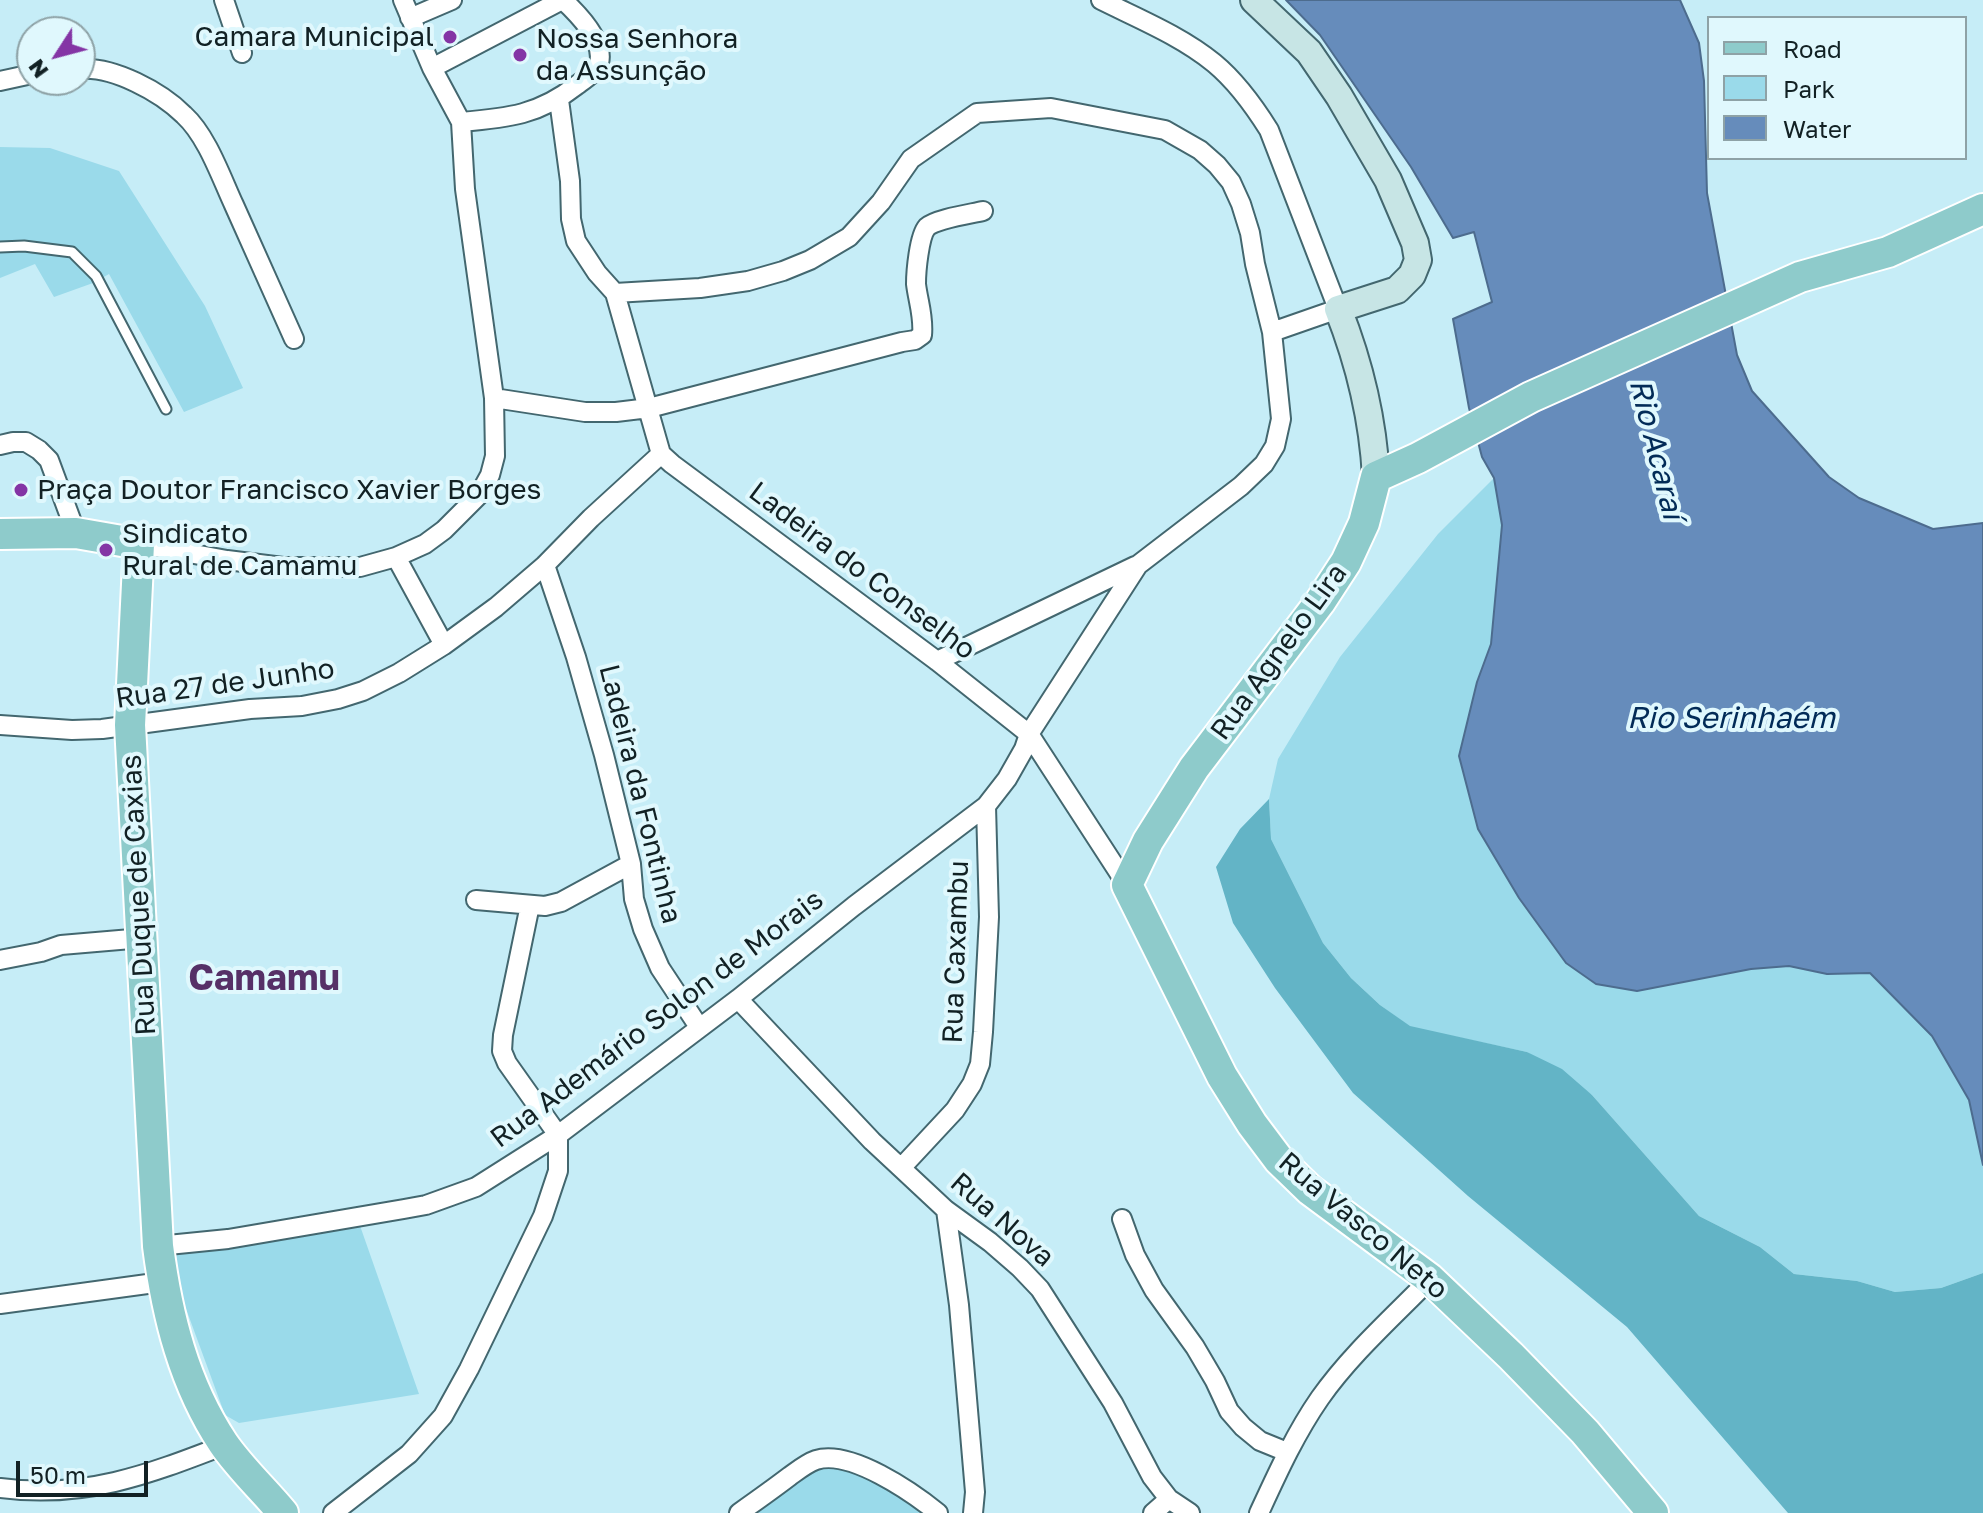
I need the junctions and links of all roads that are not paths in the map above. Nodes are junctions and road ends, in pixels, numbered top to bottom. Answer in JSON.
{"nodes":[{"id":1,"x":224,"y":0,"type":"edge"},
{"id":2,"x":452,"y":0,"type":"edge"},
{"id":3,"x":562,"y":0,"type":"edge"},
{"id":4,"x":1101,"y":0,"type":"edge"},
{"id":5,"x":1254,"y":0,"type":"edge"},
{"id":6,"x":406,"y":9,"type":"edge"},
{"id":7,"x":242,"y":53,"type":"dead end"},
{"id":8,"x":432,"y":68,"type":"junction"},
{"id":9,"x":96,"y":70,"type":"edge"},
{"id":10,"x":559,"y":100,"type":"junction"},
{"id":11,"x":461,"y":122,"type":"junction"},
{"id":12,"x":1983,"y":209,"type":"edge"},
{"id":13,"x":983,"y":211,"type":"dead end"},
{"id":14,"x":0,"y":247,"type":"edge"},
{"id":15,"x":615,"y":293,"type":"junction"},
{"id":16,"x":1338,"y":309,"type":"junction"},
{"id":17,"x":1272,"y":332,"type":"junction"},
{"id":18,"x":294,"y":339,"type":"dead end"},
{"id":19,"x":494,"y":398,"type":"junction"},
{"id":20,"x":649,"y":408,"type":"junction"},
{"id":21,"x":166,"y":409,"type":"dead end"},
{"id":22,"x":0,"y":445,"type":"edge"},
{"id":23,"x":661,"y":454,"type":"junction"},
{"id":24,"x":1376,"y":477,"type":"junction"},
{"id":25,"x":76,"y":533,"type":"junction"},
{"id":26,"x":0,"y":534,"type":"edge"},
{"id":27,"x":139,"y":544,"type":"junction"},
{"id":28,"x":396,"y":557,"type":"junction"},
{"id":29,"x":545,"y":565,"type":"junction"},
{"id":30,"x":1138,"y":565,"type":"junction"},
{"id":31,"x":444,"y":645,"type":"junction"},
{"id":32,"x":937,"y":661,"type":"junction"},
{"id":33,"x":0,"y":725,"type":"edge"},
{"id":34,"x":130,"y":725,"type":"junction"},
{"id":35,"x":1029,"y":734,"type":"junction"},
{"id":36,"x":986,"y":806,"type":"junction"},
{"id":37,"x":631,"y":864,"type":"junction"},
{"id":38,"x":1127,"y":885,"type":"junction"},
{"id":39,"x":476,"y":900,"type":"dead end"},
{"id":40,"x":530,"y":905,"type":"junction"},
{"id":41,"x":143,"y":938,"type":"junction"},
{"id":42,"x":0,"y":960,"type":"edge"},
{"id":43,"x":738,"y":999,"type":"junction"},
{"id":44,"x":699,"y":1027,"type":"junction"},
{"id":45,"x":558,"y":1135,"type":"junction"},
{"id":46,"x":901,"y":1168,"type":"junction"},
{"id":47,"x":946,"y":1210,"type":"junction"},
{"id":48,"x":1122,"y":1219,"type":"dead end"},
{"id":49,"x":158,"y":1246,"type":"junction"},
{"id":50,"x":1430,"y":1279,"type":"junction"},
{"id":51,"x":162,"y":1282,"type":"junction"},
{"id":52,"x":0,"y":1304,"type":"edge"},
{"id":53,"x":225,"y":1445,"type":"junction"},
{"id":54,"x":1287,"y":1452,"type":"junction"},
{"id":55,"x":0,"y":1488,"type":"edge"},
{"id":56,"x":1169,"y":1499,"type":"junction"},
{"id":57,"x":283,"y":1513,"type":"edge"},
{"id":58,"x":333,"y":1513,"type":"edge"},
{"id":59,"x":739,"y":1513,"type":"edge"},
{"id":60,"x":938,"y":1513,"type":"edge"},
{"id":61,"x":973,"y":1513,"type":"edge"},
{"id":62,"x":1153,"y":1513,"type":"edge"},
{"id":63,"x":1190,"y":1513,"type":"edge"},
{"id":64,"x":1259,"y":1513,"type":"edge"},
{"id":65,"x":1653,"y":1513,"type":"edge"}],
"edges":[{"from":1,"to":7,"type":"street"},
{"from":2,"to":6,"type":"street"},
{"from":3,"to":8,"type":"street"},
{"from":3,"to":10,"type":"street"},
{"from":4,"to":16,"type":"street"},
{"from":5,"to":16,"type":"street"},
{"from":6,"to":8,"type":"street"},
{"from":8,"to":11,"type":"street"},
{"from":9,"to":18,"type":"street"},
{"from":10,"to":11,"type":"street"},
{"from":10,"to":15,"type":"street"},
{"from":11,"to":19,"type":"street"},
{"from":12,"to":24,"type":"main road"},
{"from":13,"to":20,"type":"street"},
{"from":14,"to":21,"type":"lane"},
{"from":15,"to":17,"type":"street"},
{"from":15,"to":20,"type":"street"},
{"from":16,"to":17,"type":"street"},
{"from":16,"to":24,"type":"street","name":"Rua Agnelo Lira"},
{"from":17,"to":30,"type":"street"},
{"from":19,"to":20,"type":"street"},
{"from":19,"to":28,"type":"street"},
{"from":20,"to":23,"type":"street"},
{"from":22,"to":25,"type":"street"},
{"from":23,"to":29,"type":"street","name":"Rua 27 de Junho"},
{"from":23,"to":32,"type":"street","name":"Ladeira do Conselho"},
{"from":24,"to":38,"type":"main road","name":"Rua Agnelo Lira"},
{"from":25,"to":26,"type":"main road"},
{"from":25,"to":27,"type":"main road"},
{"from":27,"to":28,"type":"street"},
{"from":27,"to":34,"type":"main road","name":"Rua Duque de Caxias"},
{"from":28,"to":31,"type":"street"},
{"from":29,"to":31,"type":"street","name":"Rua 27 de Junho"},
{"from":29,"to":37,"type":"street","name":"Ladeira da Fontinha"},
{"from":30,"to":32,"type":"street"},
{"from":30,"to":35,"type":"street","name":"Rua Ademário Solon de Morais"},
{"from":31,"to":34,"type":"street","name":"Rua 27 de Junho"},
{"from":32,"to":35,"type":"street","name":"Ladeira do Conselho"},
{"from":33,"to":34,"type":"street","name":"Rua 27 de Junho"},
{"from":34,"to":41,"type":"main road","name":"Rua Duque de Caxias"},
{"from":35,"to":36,"type":"street","name":"Rua Ademário Solon de Morais"},
{"from":35,"to":38,"type":"street","name":"Rua Vasco Neto"},
{"from":36,"to":43,"type":"street","name":"Rua Ademário Solon de Morais"},
{"from":36,"to":46,"type":"street","name":"Rua Caxambu"},
{"from":37,"to":40,"type":"street"},
{"from":37,"to":44,"type":"street","name":"Ladeira da Fontinha"},
{"from":38,"to":50,"type":"main road","name":"Rua Vasco Neto"},
{"from":39,"to":40,"type":"street"},
{"from":40,"to":45,"type":"street"},
{"from":41,"to":42,"type":"street"},
{"from":41,"to":49,"type":"main road","name":"Rua Duque de Caxias"},
{"from":43,"to":44,"type":"street","name":"Rua Ademário Solon de Morais"},
{"from":43,"to":46,"type":"street","name":"Rua Nova"},
{"from":44,"to":45,"type":"street","name":"Rua Ademário Solon de Morais"},
{"from":45,"to":49,"type":"street","name":"Rua Ademário Solon de Morais"},
{"from":45,"to":58,"type":"street"},
{"from":46,"to":47,"type":"street","name":"Rua Nova"},
{"from":47,"to":56,"type":"street","name":"Rua Nova"},
{"from":47,"to":61,"type":"street"},
{"from":48,"to":54,"type":"street"},
{"from":49,"to":51,"type":"main road","name":"Rua Duque de Caxias"},
{"from":50,"to":54,"type":"street"},
{"from":50,"to":65,"type":"main road","name":"Rua Vasco Neto"},
{"from":51,"to":52,"type":"street"},
{"from":51,"to":53,"type":"main road","name":"Rua Duque de Caxias"},
{"from":53,"to":55,"type":"street"},
{"from":53,"to":57,"type":"main road","name":"Rua Duque de Caxias"},
{"from":54,"to":64,"type":"street"},
{"from":56,"to":62,"type":"street"},
{"from":56,"to":63,"type":"street","name":"Rua Nova"},
{"from":59,"to":60,"type":"street"}]}
